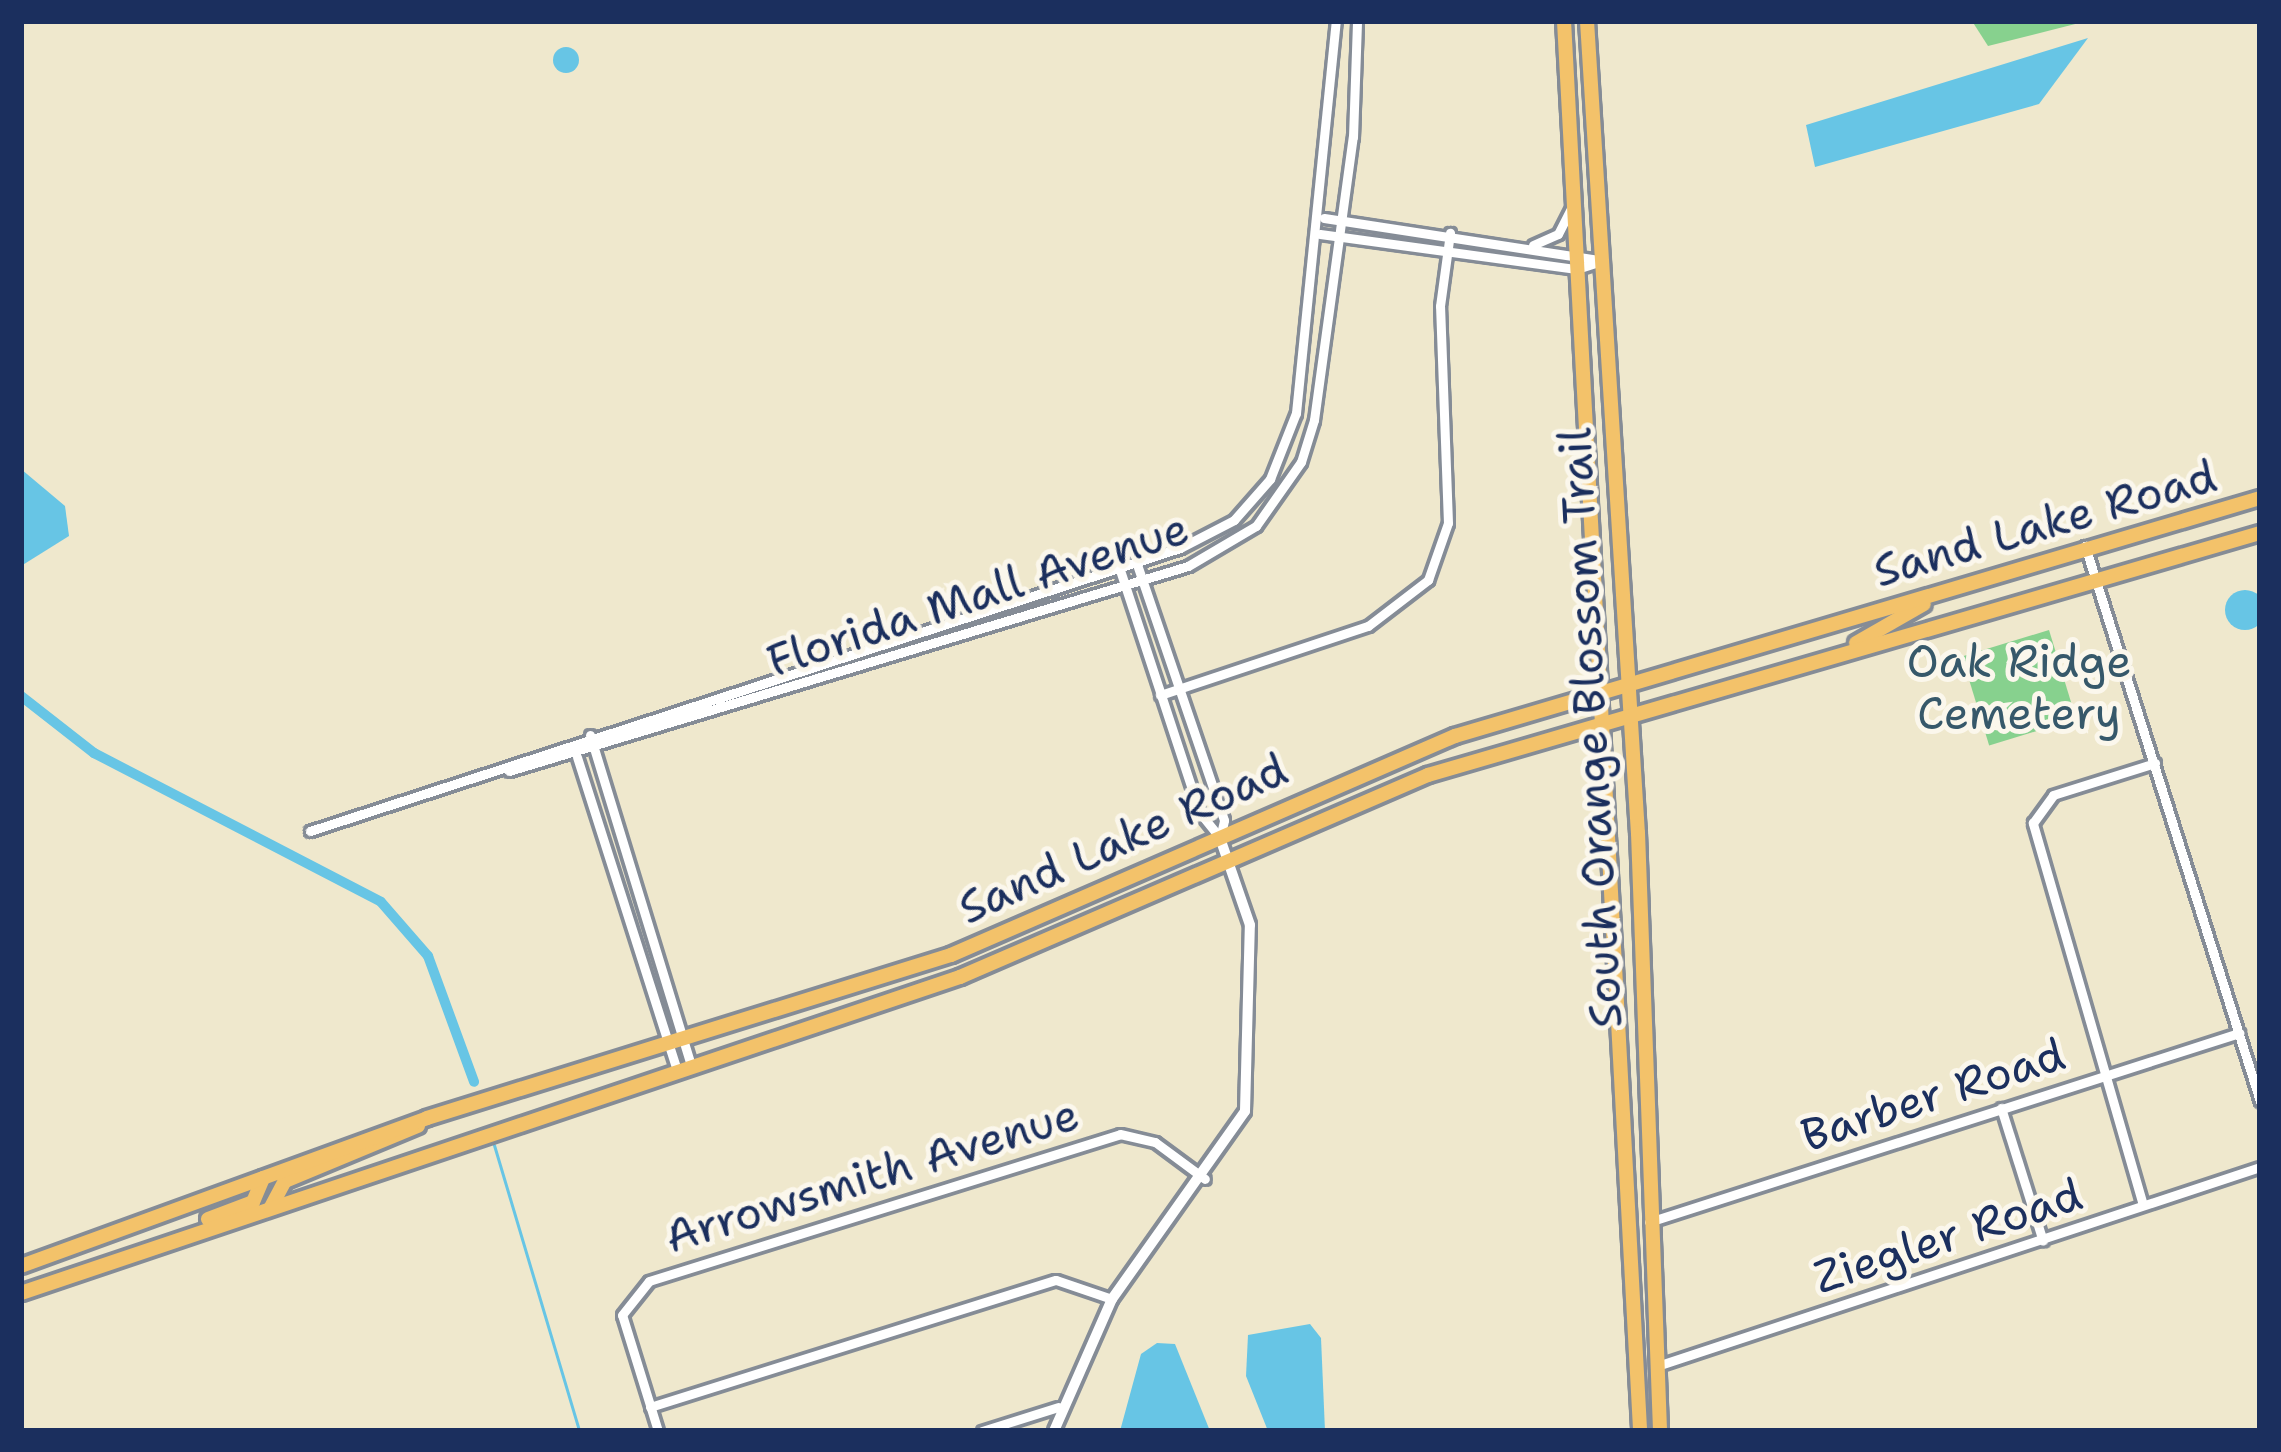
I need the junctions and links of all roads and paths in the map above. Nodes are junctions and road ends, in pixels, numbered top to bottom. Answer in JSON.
{"nodes":[{"id":1,"x":1336,"y":21,"type":"edge"},
{"id":2,"x":1358,"y":21,"type":"edge"},
{"id":3,"x":1564,"y":21,"type":"edge"},
{"id":4,"x":1587,"y":21,"type":"edge"},
{"id":5,"x":1574,"y":205,"type":"junction"},
{"id":6,"x":1324,"y":218,"type":"junction"},
{"id":7,"x":1342,"y":220,"type":"junction"},
{"id":8,"x":1450,"y":233,"type":"junction"},
{"id":9,"x":1320,"y":234,"type":"junction"},
{"id":10,"x":1340,"y":237,"type":"junction"},
{"id":11,"x":1530,"y":245,"type":"junction"},
{"id":12,"x":1445,"y":252,"type":"junction"},
{"id":13,"x":1576,"y":261,"type":"junction"},
{"id":14,"x":1601,"y":261,"type":"junction"},
{"id":15,"x":2260,"y":498,"type":"edge"},
{"id":16,"x":2260,"y":533,"type":"edge"},
{"id":17,"x":2085,"y":546,"type":"junction"},
{"id":18,"x":1136,"y":562,"type":"junction"},
{"id":19,"x":1119,"y":567,"type":"junction"},
{"id":20,"x":2097,"y":576,"type":"junction"},
{"id":21,"x":1979,"y":578,"type":"junction"},
{"id":22,"x":1142,"y":580,"type":"junction"},
{"id":23,"x":1124,"y":586,"type":"junction"},
{"id":24,"x":1853,"y":647,"type":"junction"},
{"id":25,"x":1629,"y":682,"type":"junction"},
{"id":26,"x":1179,"y":689,"type":"junction"},
{"id":27,"x":1600,"y":690,"type":"junction"},
{"id":28,"x":1160,"y":695,"type":"junction"},
{"id":29,"x":712,"y":696,"type":"junction"},
{"id":30,"x":1630,"y":711,"type":"junction"},
{"id":31,"x":717,"y":713,"type":"junction"},
{"id":32,"x":1602,"y":719,"type":"junction"},
{"id":33,"x":590,"y":735,"type":"junction"},
{"id":34,"x":574,"y":740,"type":"junction"},
{"id":35,"x":594,"y":752,"type":"junction"},
{"id":36,"x":577,"y":758,"type":"junction"},
{"id":37,"x":2156,"y":763,"type":"junction"},
{"id":38,"x":486,"y":775,"type":"junction"},
{"id":39,"x":310,"y":831,"type":"dead end"},
{"id":40,"x":1220,"y":838,"type":"junction"},
{"id":41,"x":1227,"y":861,"type":"junction"},
{"id":42,"x":1009,"y":933,"type":"junction"},
{"id":43,"x":1015,"y":957,"type":"junction"},
{"id":44,"x":2239,"y":1033,"type":"junction"},
{"id":45,"x":685,"y":1037,"type":"junction"},
{"id":46,"x":668,"y":1042,"type":"junction"},
{"id":47,"x":684,"y":1068,"type":"junction"},
{"id":48,"x":2105,"y":1074,"type":"junction"},
{"id":49,"x":2260,"y":1101,"type":"edge"},
{"id":50,"x":2001,"y":1108,"type":"junction"},
{"id":51,"x":427,"y":1118,"type":"junction"},
{"id":52,"x":2260,"y":1167,"type":"edge"},
{"id":53,"x":263,"y":1178,"type":"junction"},
{"id":54,"x":1205,"y":1179,"type":"junction"},
{"id":55,"x":1628,"y":1198,"type":"junction"},
{"id":56,"x":2143,"y":1205,"type":"junction"},
{"id":57,"x":271,"y":1207,"type":"junction"},
{"id":58,"x":1649,"y":1222,"type":"junction"},
{"id":59,"x":1629,"y":1224,"type":"junction"},
{"id":60,"x":2043,"y":1241,"type":"junction"},
{"id":61,"x":1651,"y":1250,"type":"junction"},
{"id":62,"x":140,"y":1254,"type":"junction"},
{"id":63,"x":21,"y":1265,"type":"edge"},
{"id":64,"x":21,"y":1293,"type":"edge"},
{"id":65,"x":1112,"y":1299,"type":"junction"},
{"id":66,"x":1657,"y":1366,"type":"junction"},
{"id":67,"x":650,"y":1406,"type":"junction"},
{"id":68,"x":1058,"y":1407,"type":"junction"},
{"id":69,"x":658,"y":1431,"type":"edge"},
{"id":70,"x":982,"y":1431,"type":"edge"},
{"id":71,"x":1054,"y":1431,"type":"edge"},
{"id":72,"x":1640,"y":1431,"type":"edge"},
{"id":73,"x":1660,"y":1431,"type":"edge"}],
"edges":[{"from":1,"to":6,"type":"street","name":"Florida Mall Avenue"},
{"from":2,"to":7,"type":"street","name":"Florida Mall Avenue"},
{"from":3,"to":5,"type":"main road","name":"South Orange Blossom Trail"},
{"from":4,"to":14,"type":"main road","name":"South Orange Blossom Trail"},
{"from":5,"to":11,"type":"street"},
{"from":5,"to":13,"type":"main road","name":"South Orange Blossom Trail"},
{"from":6,"to":7,"type":"street"},
{"from":6,"to":9,"type":"street","name":"Florida Mall Avenue"},
{"from":7,"to":8,"type":"street"},
{"from":7,"to":10,"type":"street","name":"Florida Mall Avenue"},
{"from":8,"to":11,"type":"street"},
{"from":8,"to":12,"type":"street"},
{"from":9,"to":10,"type":"street"},
{"from":9,"to":18,"type":"street","name":"Florida Mall Avenue"},
{"from":10,"to":12,"type":"street"},
{"from":10,"to":22,"type":"street","name":"Florida Mall Avenue"},
{"from":11,"to":13,"type":"street"},
{"from":12,"to":13,"type":"street"},
{"from":12,"to":26,"type":"street"},
{"from":13,"to":14,"type":"street"},
{"from":13,"to":27,"type":"main road","name":"South Orange Blossom Trail"},
{"from":14,"to":25,"type":"main road","name":"South Orange Blossom Trail"},
{"from":15,"to":17,"type":"main road","name":"Sand Lake Road"},
{"from":16,"to":20,"type":"main road","name":"Sand Lake Road"},
{"from":17,"to":20,"type":"street"},
{"from":17,"to":21,"type":"main road","name":"Sand Lake Road"},
{"from":18,"to":19,"type":"street","name":"Florida Mall Avenue"},
{"from":18,"to":22,"type":"street"},
{"from":19,"to":23,"type":"street"},
{"from":19,"to":29,"type":"street","name":"Florida Mall Avenue"},
{"from":20,"to":24,"type":"main road","name":"Sand Lake Road"},
{"from":20,"to":37,"type":"street"},
{"from":21,"to":24,"type":"main road"},
{"from":21,"to":25,"type":"main road","name":"Sand Lake Road"},
{"from":22,"to":23,"type":"street","name":"Florida Mall Avenue"},
{"from":22,"to":26,"type":"street"},
{"from":23,"to":28,"type":"street"},
{"from":23,"to":31,"type":"street","name":"Florida Mall Avenue"},
{"from":24,"to":30,"type":"main road","name":"Sand Lake Road"},
{"from":25,"to":27,"type":"main road","name":"Sand Lake Road"},
{"from":25,"to":30,"type":"main road","name":"South Orange Blossom Trail"},
{"from":26,"to":28,"type":"street"},
{"from":26,"to":40,"type":"street"},
{"from":27,"to":32,"type":"main road","name":"South Orange Blossom Trail"},
{"from":27,"to":40,"type":"main road","name":"Sand Lake Road"},
{"from":28,"to":40,"type":"street"},
{"from":29,"to":31,"type":"street"},
{"from":29,"to":33,"type":"street","name":"Florida Mall Avenue"},
{"from":30,"to":32,"type":"main road","name":"Sand Lake Road"},
{"from":30,"to":58,"type":"main road","name":"South Orange Blossom Trail"},
{"from":31,"to":35,"type":"street","name":"Florida Mall Avenue"},
{"from":32,"to":41,"type":"main road","name":"Sand Lake Road"},
{"from":32,"to":55,"type":"main road","name":"South Orange Blossom Trail"},
{"from":33,"to":34,"type":"street","name":"Florida Mall Avenue"},
{"from":33,"to":35,"type":"street"},
{"from":34,"to":36,"type":"street"},
{"from":34,"to":38,"type":"street","name":"Florida Mall Avenue"},
{"from":35,"to":36,"type":"street","name":"Florida Mall Avenue"},
{"from":35,"to":45,"type":"street"},
{"from":36,"to":38,"type":"street","name":"Florida Mall Avenue"},
{"from":36,"to":46,"type":"street"},
{"from":37,"to":44,"type":"street"},
{"from":37,"to":48,"type":"street"},
{"from":38,"to":39,"type":"street","name":"Florida Mall Avenue"},
{"from":40,"to":41,"type":"street"},
{"from":40,"to":42,"type":"main road","name":"Sand Lake Road"},
{"from":41,"to":43,"type":"main road","name":"Sand Lake Road"},
{"from":41,"to":54,"type":"street"},
{"from":42,"to":43,"type":"main road"},
{"from":42,"to":45,"type":"main road","name":"Sand Lake Road"},
{"from":43,"to":47,"type":"main road","name":"Sand Lake Road"},
{"from":44,"to":48,"type":"street","name":"Barber Road"},
{"from":44,"to":49,"type":"street"},
{"from":45,"to":46,"type":"main road","name":"Sand Lake Road"},
{"from":45,"to":47,"type":"street"},
{"from":46,"to":47,"type":"street"},
{"from":46,"to":51,"type":"main road","name":"Sand Lake Road"},
{"from":47,"to":57,"type":"main road","name":"Sand Lake Road"},
{"from":48,"to":50,"type":"street","name":"Barber Road"},
{"from":48,"to":56,"type":"street"},
{"from":50,"to":58,"type":"street","name":"Barber Road"},
{"from":50,"to":60,"type":"street"},
{"from":51,"to":53,"type":"main road","name":"Sand Lake Road"},
{"from":51,"to":57,"type":"main road"},
{"from":52,"to":56,"type":"street","name":"Ziegler Road"},
{"from":53,"to":62,"type":"main road"},
{"from":53,"to":63,"type":"main road","name":"Sand Lake Road"},
{"from":54,"to":65,"type":"street"},
{"from":54,"to":67,"type":"street","name":"Arrowsmith Avenue"},
{"from":55,"to":58,"type":"main road"},
{"from":55,"to":59,"type":"main road","name":"South Orange Blossom Trail"},
{"from":56,"to":60,"type":"street","name":"Ziegler Road"},
{"from":57,"to":62,"type":"main road","name":"Sand Lake Road"},
{"from":58,"to":61,"type":"main road","name":"South Orange Blossom Trail"},
{"from":59,"to":61,"type":"main road"},
{"from":59,"to":72,"type":"main road","name":"South Orange Blossom Trail"},
{"from":60,"to":66,"type":"street","name":"Ziegler Road"},
{"from":61,"to":66,"type":"main road","name":"South Orange Blossom Trail"},
{"from":62,"to":64,"type":"main road","name":"Sand Lake Road"},
{"from":65,"to":67,"type":"street"},
{"from":65,"to":68,"type":"street"},
{"from":66,"to":73,"type":"main road","name":"South Orange Blossom Trail"},
{"from":67,"to":69,"type":"street"},
{"from":68,"to":70,"type":"street"},
{"from":68,"to":71,"type":"street"}]}
